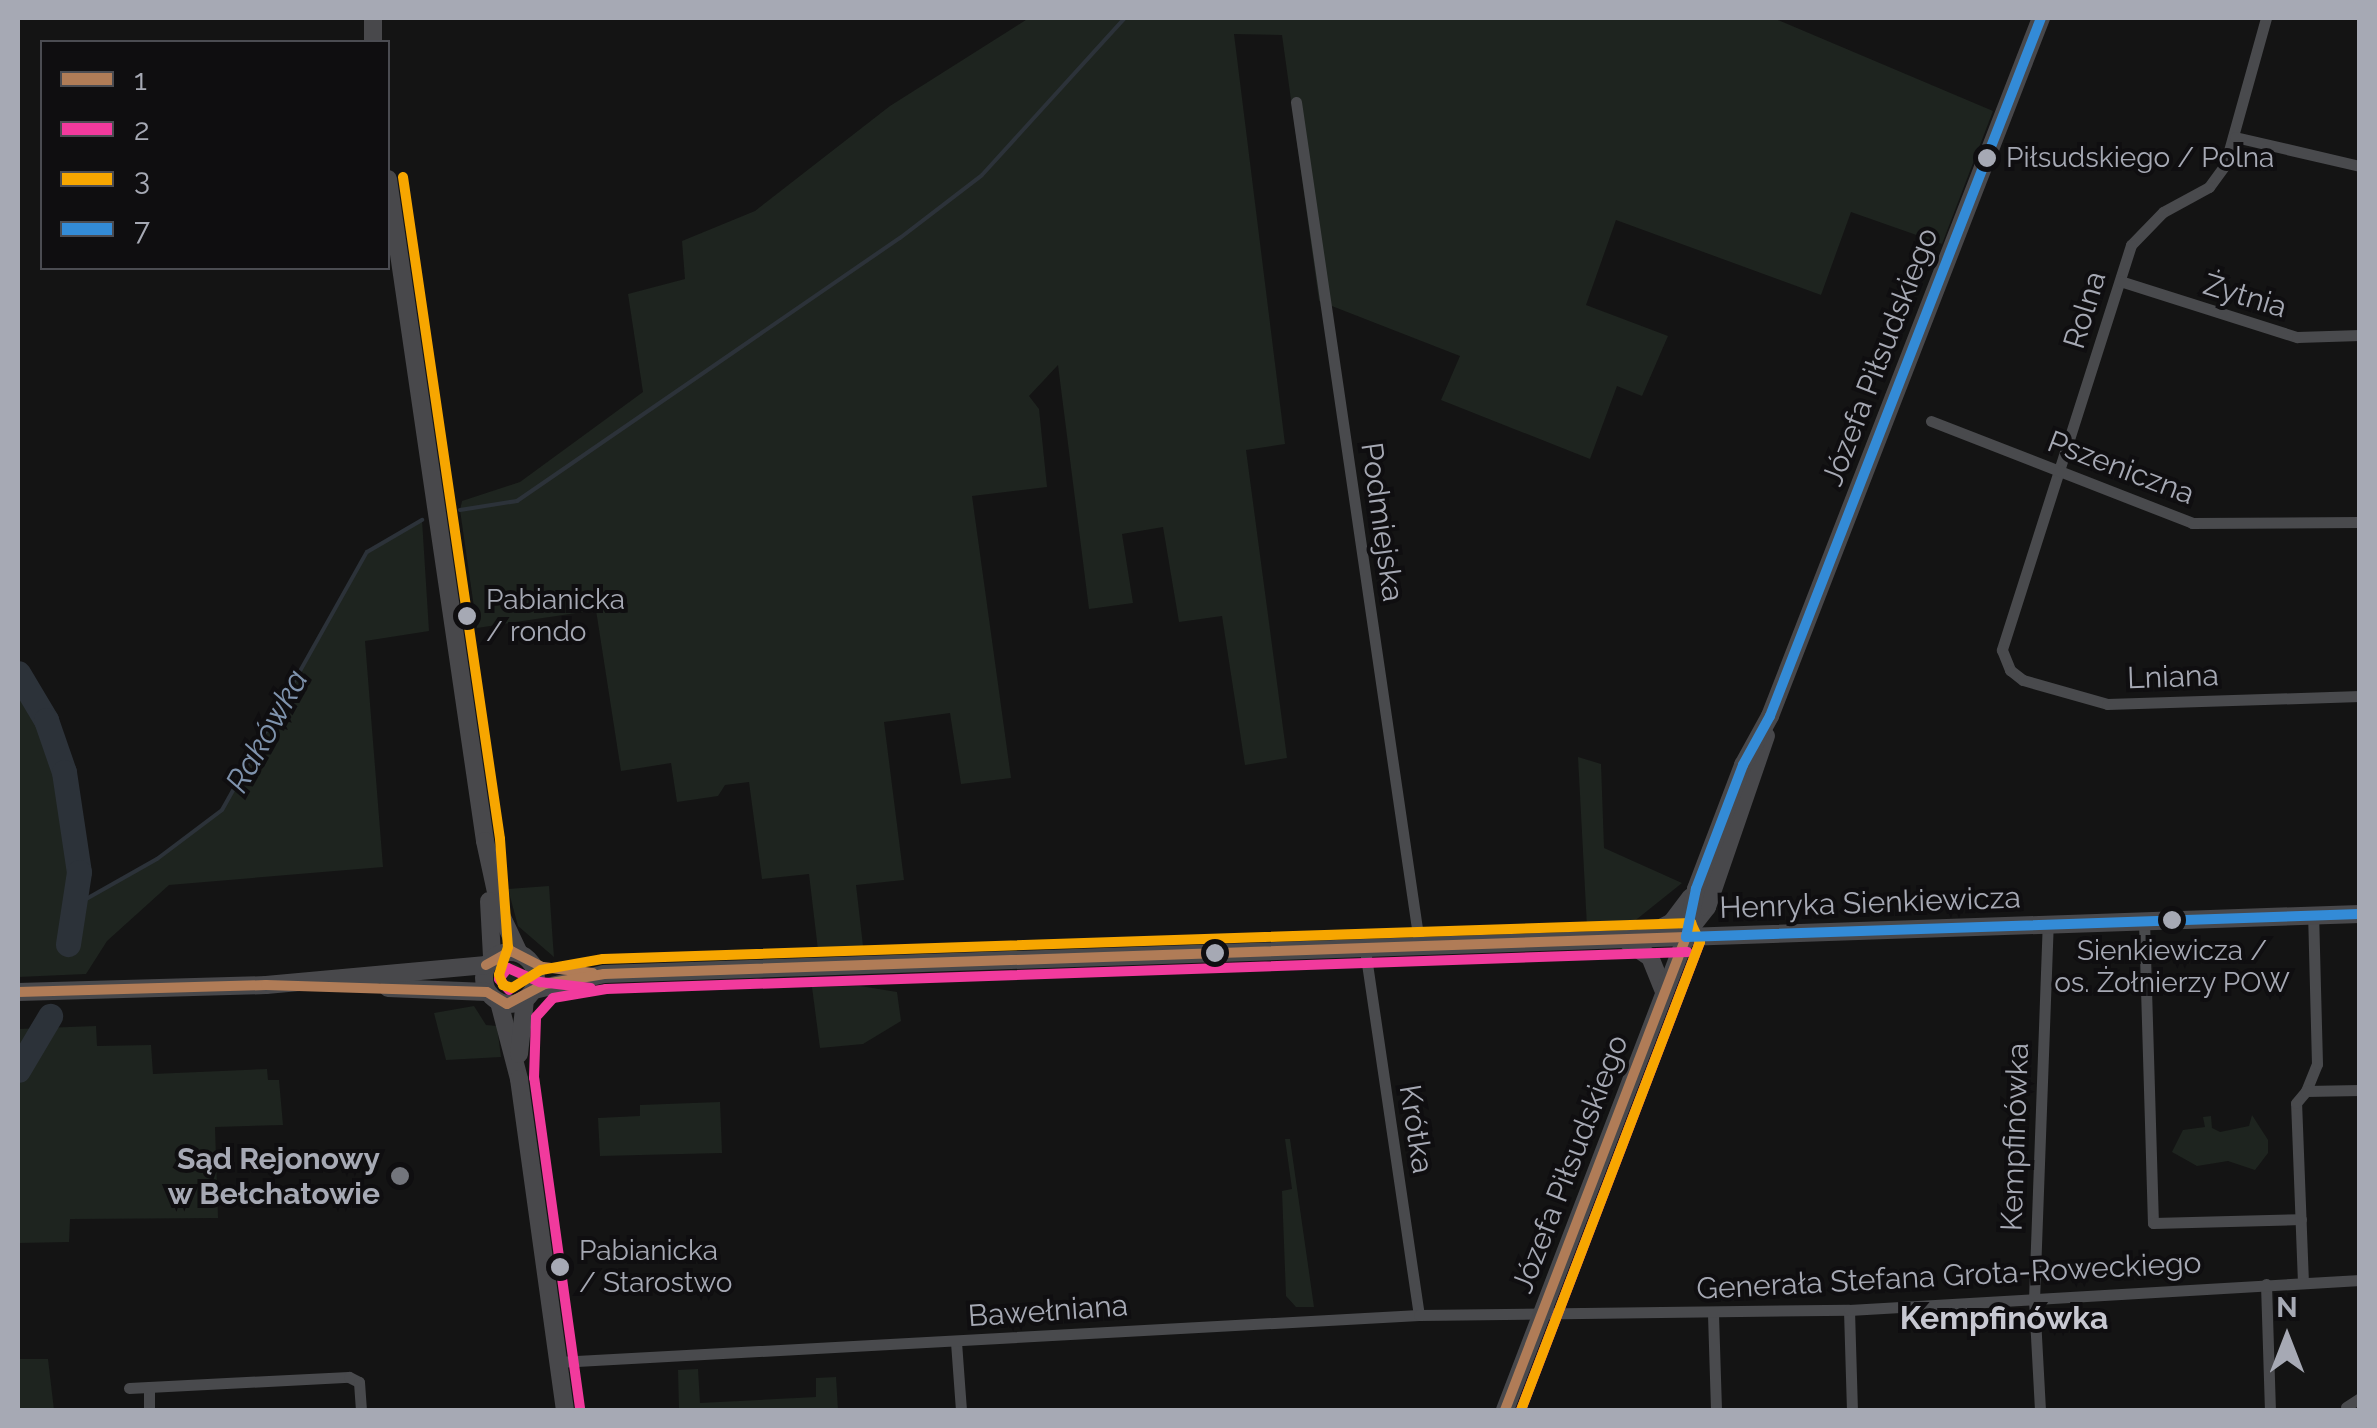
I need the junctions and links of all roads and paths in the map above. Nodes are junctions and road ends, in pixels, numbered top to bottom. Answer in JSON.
{"nodes":[{"id":1,"x":2040,"y":18,"type":"edge"},
{"id":2,"x":2266,"y":18,"type":"edge"},
{"id":3,"x":1296,"y":102,"type":"dead end"},
{"id":4,"x":2234,"y":137,"type":"junction"},
{"id":5,"x":2360,"y":166,"type":"edge"},
{"id":6,"x":390,"y":193,"type":"edge"},
{"id":7,"x":2120,"y":281,"type":"junction"},
{"id":8,"x":2360,"y":335,"type":"edge"},
{"id":9,"x":1931,"y":420,"type":"dead end"},
{"id":10,"x":2060,"y":472,"type":"junction"},
{"id":11,"x":2360,"y":522,"type":"edge"},
{"id":12,"x":2003,"y":656,"type":"joint"},
{"id":13,"x":2360,"y":696,"type":"edge"},
{"id":14,"x":1770,"y":716,"type":"junction"},
{"id":15,"x":485,"y":841,"type":"junction"},
{"id":16,"x":1696,"y":888,"type":"junction"},
{"id":17,"x":1707,"y":907,"type":"junction"},
{"id":18,"x":2360,"y":914,"type":"edge"},
{"id":19,"x":2313,"y":915,"type":"junction"},
{"id":20,"x":2144,"y":921,"type":"junction"},
{"id":21,"x":2048,"y":924,"type":"junction"},
{"id":22,"x":1725,"y":935,"type":"junction"},
{"id":23,"x":1686,"y":936,"type":"junction"},
{"id":24,"x":1629,"y":942,"type":"junction"},
{"id":25,"x":1420,"y":948,"type":"junction"},
{"id":26,"x":1365,"y":950,"type":"junction"},
{"id":27,"x":526,"y":958,"type":"junction"},
{"id":28,"x":489,"y":961,"type":"junction"},
{"id":29,"x":604,"y":974,"type":"junction"},
{"id":30,"x":266,"y":984,"type":"junction"},
{"id":31,"x":18,"y":992,"type":"edge"},
{"id":32,"x":1664,"y":992,"type":"junction"},
{"id":33,"x":529,"y":995,"type":"junction"},
{"id":34,"x":493,"y":997,"type":"junction"},
{"id":35,"x":518,"y":1079,"type":"junction"},
{"id":36,"x":2360,"y":1090,"type":"edge"},
{"id":37,"x":2306,"y":1091,"type":"junction"},
{"id":38,"x":2301,"y":1219,"type":"junction"},
{"id":39,"x":2360,"y":1280,"type":"edge"},
{"id":40,"x":2303,"y":1282,"type":"junction"},
{"id":41,"x":2266,"y":1284,"type":"junction"},
{"id":42,"x":2034,"y":1300,"type":"junction"},
{"id":43,"x":1849,"y":1310,"type":"junction"},
{"id":44,"x":1712,"y":1314,"type":"junction"},
{"id":45,"x":1419,"y":1316,"type":"junction"},
{"id":46,"x":1541,"y":1317,"type":"junction"},
{"id":47,"x":956,"y":1342,"type":"junction"},
{"id":48,"x":558,"y":1362,"type":"junction"},
{"id":49,"x":149,"y":1387,"type":"junction"},
{"id":50,"x":129,"y":1388,"type":"dead end"},
{"id":51,"x":2360,"y":1398,"type":"edge"},
{"id":52,"x":2346,"y":1408,"type":"dead end"},
{"id":53,"x":149,"y":1410,"type":"edge"},
{"id":54,"x":361,"y":1410,"type":"edge"},
{"id":55,"x":565,"y":1410,"type":"edge"},
{"id":56,"x":962,"y":1410,"type":"edge"},
{"id":57,"x":1505,"y":1410,"type":"edge"},
{"id":58,"x":1716,"y":1410,"type":"edge"},
{"id":59,"x":1852,"y":1410,"type":"edge"},
{"id":60,"x":2040,"y":1410,"type":"edge"},
{"id":61,"x":2270,"y":1410,"type":"edge"}],
"edges":[{"from":1,"to":14,"type":"main road","name":"Józefa Piłsudskiego"},
{"from":2,"to":4,"type":"street","name":"Rolna"},
{"from":3,"to":25,"type":"street","name":"Podmiejska"},
{"from":4,"to":5,"type":"street"},
{"from":4,"to":7,"type":"street","name":"Rolna"},
{"from":6,"to":15,"type":"main road"},
{"from":7,"to":8,"type":"street","name":"Żytnia"},
{"from":7,"to":10,"type":"street","name":"Rolna"},
{"from":9,"to":10,"type":"street","name":"Pszeniczna"},
{"from":10,"to":11,"type":"street","name":"Pszeniczna"},
{"from":10,"to":12,"type":"street","name":"Rolna"},
{"from":12,"to":13,"type":"street","name":"Lniana"},
{"from":14,"to":16,"type":"main road","name":"Józefa Piłsudskiego"},
{"from":14,"to":17,"type":"main road","name":"Józefa Piłsudskiego"},
{"from":15,"to":27,"type":"main road"},
{"from":15,"to":28,"type":"main road"},
{"from":16,"to":23,"type":"main road","name":"Józefa Piłsudskiego"},
{"from":16,"to":24,"type":"main road"},
{"from":17,"to":22,"type":"main road"},
{"from":17,"to":23,"type":"main road","name":"Józefa Piłsudskiego"},
{"from":18,"to":19,"type":"main road","name":"Henryka Sienkiewicza"},
{"from":19,"to":20,"type":"main road","name":"Henryka Sienkiewicza"},
{"from":19,"to":37,"type":"street"},
{"from":20,"to":21,"type":"main road","name":"Henryka Sienkiewicza"},
{"from":20,"to":38,"type":"street"},
{"from":21,"to":22,"type":"main road","name":"Henryka Sienkiewicza"},
{"from":21,"to":42,"type":"street","name":"Kempfinówka"},
{"from":22,"to":23,"type":"main road","name":"Henryka Sienkiewicza"},
{"from":23,"to":24,"type":"main road","name":"Henryka Sienkiewicza"},
{"from":23,"to":32,"type":"main road","name":"Józefa Piłsudskiego"},
{"from":24,"to":25,"type":"main road","name":"Henryka Sienkiewicza"},
{"from":24,"to":32,"type":"main road"},
{"from":25,"to":26,"type":"main road","name":"Henryka Sienkiewicza"},
{"from":26,"to":29,"type":"main road","name":"Henryka Sienkiewicza"},
{"from":26,"to":45,"type":"street","name":"Krótka"},
{"from":27,"to":28,"type":"main road","name":"Henryka Sienkiewicza"},
{"from":27,"to":29,"type":"main road","name":"Henryka Sienkiewicza"},
{"from":27,"to":33,"type":"main road"},
{"from":28,"to":30,"type":"main road","name":"Henryka Sienkiewicza"},
{"from":28,"to":34,"type":"main road"},
{"from":29,"to":33,"type":"main road","name":"Henryka Sienkiewicza"},
{"from":30,"to":31,"type":"main road"},
{"from":30,"to":34,"type":"main road","name":"Henryka Sienkiewicza"},
{"from":32,"to":46,"type":"main road","name":"Józefa Piłsudskiego"},
{"from":33,"to":34,"type":"main road","name":"Henryka Sienkiewicza"},
{"from":33,"to":35,"type":"main road"},
{"from":34,"to":35,"type":"main road"},
{"from":35,"to":48,"type":"main road"},
{"from":36,"to":37,"type":"street"},
{"from":37,"to":38,"type":"street"},
{"from":38,"to":40,"type":"street"},
{"from":39,"to":40,"type":"street","name":"Generała Stefana Grota-Roweckiego"},
{"from":40,"to":41,"type":"street","name":"Generała Stefana Grota-Roweckiego"},
{"from":41,"to":42,"type":"street","name":"Generała Stefana Grota-Roweckiego"},
{"from":41,"to":61,"type":"street"},
{"from":42,"to":43,"type":"street","name":"Generała Stefana Grota-Roweckiego"},
{"from":42,"to":60,"type":"street","name":"Kempfinówka"},
{"from":43,"to":44,"type":"street","name":"Generała Stefana Grota-Roweckiego"},
{"from":43,"to":59,"type":"street"},
{"from":44,"to":46,"type":"street","name":"Generała Stefana Grota-Roweckiego"},
{"from":44,"to":58,"type":"street"},
{"from":45,"to":46,"type":"street","name":"Bawełniana"},
{"from":45,"to":47,"type":"street","name":"Bawełniana"},
{"from":46,"to":57,"type":"main road","name":"Józefa Piłsudskiego"},
{"from":47,"to":48,"type":"street","name":"Bawełniana"},
{"from":47,"to":56,"type":"street"},
{"from":48,"to":55,"type":"main road"},
{"from":49,"to":50,"type":"street"},
{"from":49,"to":53,"type":"street"},
{"from":49,"to":54,"type":"street"},
{"from":51,"to":52,"type":"street"}]}
